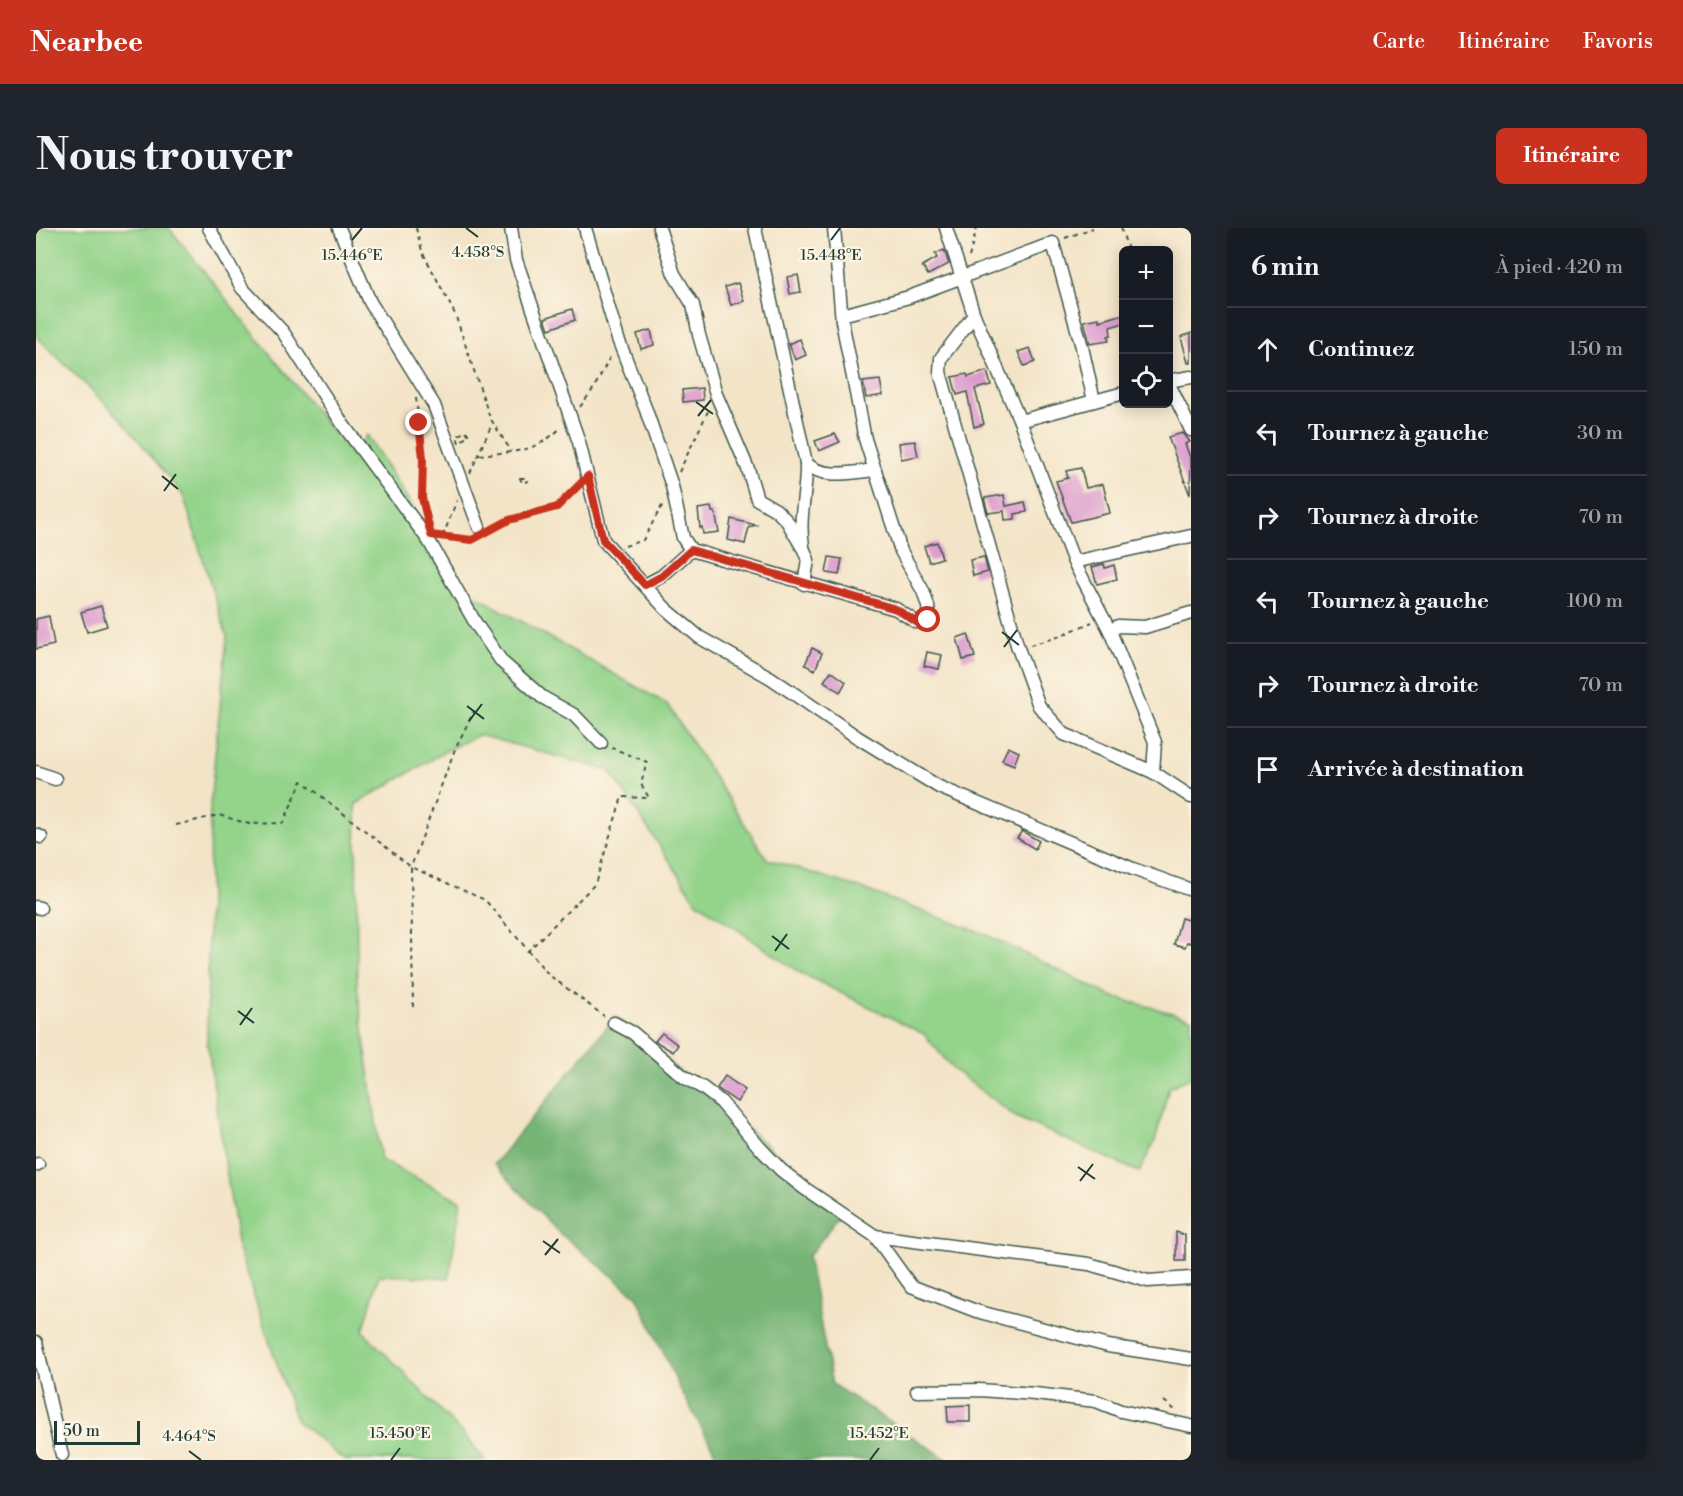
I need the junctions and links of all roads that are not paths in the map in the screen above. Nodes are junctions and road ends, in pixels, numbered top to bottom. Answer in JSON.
{"nodes":[{"id":1,"x":209,"y":228,"type":"edge"},
{"id":2,"x":339,"y":228,"type":"edge"},
{"id":3,"x":511,"y":228,"type":"edge"},
{"id":4,"x":585,"y":228,"type":"edge"},
{"id":5,"x":658,"y":228,"type":"edge"},
{"id":6,"x":755,"y":228,"type":"edge"},
{"id":7,"x":834,"y":228,"type":"edge"},
{"id":8,"x":946,"y":228,"type":"edge"},
{"id":9,"x":963,"y":278,"type":"junction"},
{"id":10,"x":842,"y":315,"type":"junction"},
{"id":11,"x":974,"y":315,"type":"junction"},
{"id":12,"x":1191,"y":377,"type":"edge"},
{"id":13,"x":1173,"y":380,"type":"edge"},
{"id":14,"x":1173,"y":392,"type":"edge"},
{"id":15,"x":1119,"y":394,"type":"edge"},
{"id":16,"x":1094,"y":401,"type":"junction"},
{"id":17,"x":1020,"y":420,"type":"junction"},
{"id":18,"x":1191,"y":430,"type":"edge"},
{"id":19,"x":806,"y":463,"type":"junction"},
{"id":20,"x":875,"y":470,"type":"junction"},
{"id":21,"x":484,"y":531,"type":"road end"},
{"id":22,"x":1191,"y":536,"type":"edge"},
{"id":23,"x":691,"y":550,"type":"junction"},
{"id":24,"x":804,"y":550,"type":"junction"},
{"id":25,"x":1074,"y":562,"type":"junction"},
{"id":26,"x":804,"y":584,"type":"junction"},
{"id":27,"x":645,"y":585,"type":"junction"},
{"id":28,"x":1191,"y":613,"type":"edge"},
{"id":29,"x":1110,"y":631,"type":"junction"},
{"id":30,"x":601,"y":743,"type":"road end"},
{"id":31,"x":36,"y":772,"type":"edge"},
{"id":32,"x":1153,"y":772,"type":"junction"},
{"id":33,"x":55,"y":779,"type":"dead end"},
{"id":34,"x":1191,"y":797,"type":"edge"},
{"id":35,"x":1191,"y":890,"type":"edge"},
{"id":36,"x":614,"y":1023,"type":"road end"},
{"id":37,"x":875,"y":1236,"type":"junction"},
{"id":38,"x":1191,"y":1278,"type":"edge"},
{"id":39,"x":36,"y":1342,"type":"edge"},
{"id":40,"x":1191,"y":1359,"type":"edge"},
{"id":41,"x":917,"y":1391,"type":"dead end"},
{"id":42,"x":1191,"y":1426,"type":"edge"},
{"id":43,"x":62,"y":1455,"type":"dead end"}],
"edges":[{"from":1,"to":30,"type":"street"},
{"from":2,"to":21,"type":"street"},
{"from":3,"to":27,"type":"street"},
{"from":4,"to":23,"type":"street"},
{"from":5,"to":24,"type":"street"},
{"from":6,"to":19,"type":"street"},
{"from":7,"to":10,"type":"street"},
{"from":8,"to":9,"type":"street"},
{"from":9,"to":10,"type":"street"},
{"from":9,"to":11,"type":"street"},
{"from":9,"to":16,"type":"street"},
{"from":10,"to":20,"type":"street"},
{"from":11,"to":17,"type":"street"},
{"from":11,"to":32,"type":"street"},
{"from":12,"to":13,"type":"street"},
{"from":14,"to":18,"type":"street"},
{"from":15,"to":16,"type":"street"},
{"from":16,"to":17,"type":"street"},
{"from":17,"to":25,"type":"street"},
{"from":19,"to":20,"type":"street"},
{"from":19,"to":24,"type":"street"},
{"from":20,"to":26,"type":"street"},
{"from":22,"to":25,"type":"street"},
{"from":23,"to":26,"type":"street"},
{"from":23,"to":27,"type":"street"},
{"from":24,"to":26,"type":"street"},
{"from":25,"to":29,"type":"street"},
{"from":27,"to":35,"type":"street"},
{"from":28,"to":29,"type":"street"},
{"from":29,"to":32,"type":"street"},
{"from":31,"to":33,"type":"street"},
{"from":32,"to":34,"type":"street"},
{"from":36,"to":37,"type":"street"},
{"from":37,"to":38,"type":"street"},
{"from":37,"to":40,"type":"street"},
{"from":39,"to":43,"type":"street"},
{"from":41,"to":42,"type":"street"}]}
